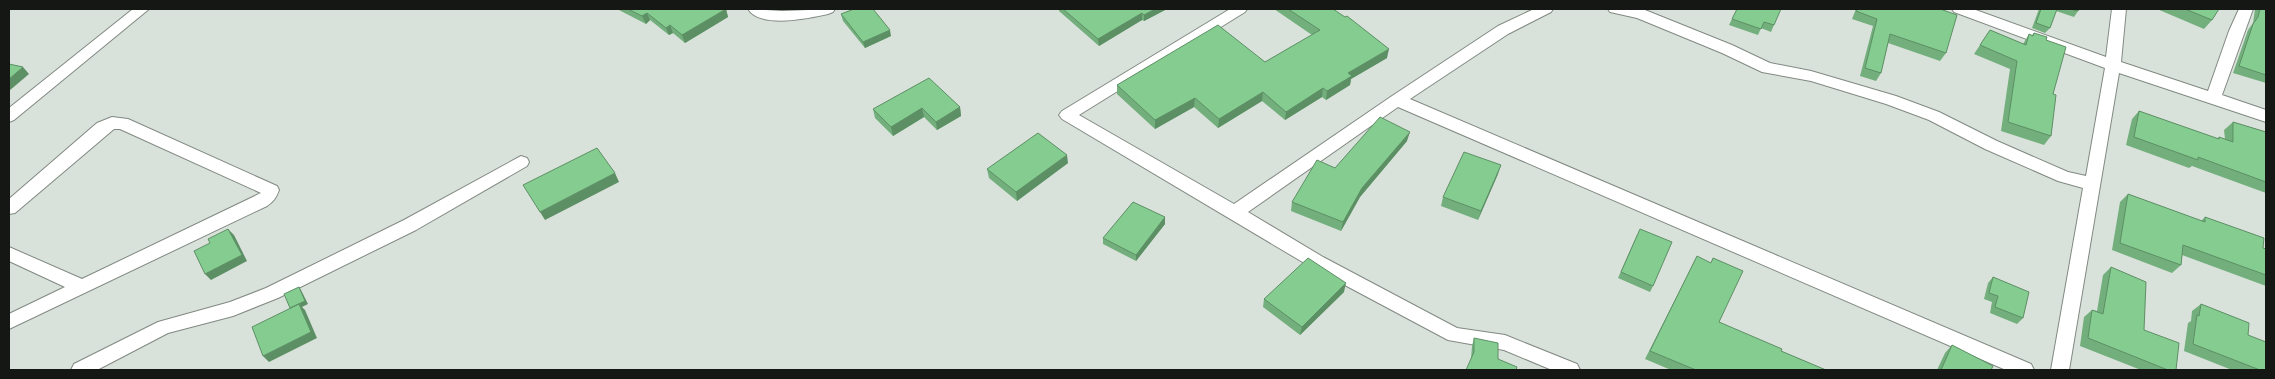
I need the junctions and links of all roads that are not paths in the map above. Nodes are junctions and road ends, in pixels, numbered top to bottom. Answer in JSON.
{"nodes":[{"id":1,"x":142,"y":9,"type":"edge"},
{"id":2,"x":755,"y":9,"type":"edge"},
{"id":3,"x":828,"y":9,"type":"edge"},
{"id":4,"x":1240,"y":9,"type":"edge"},
{"id":5,"x":1546,"y":9,"type":"edge"},
{"id":6,"x":1615,"y":9,"type":"edge"},
{"id":7,"x":1959,"y":9,"type":"edge"},
{"id":8,"x":2119,"y":9,"type":"edge"},
{"id":9,"x":2246,"y":9,"type":"edge"},
{"id":10,"x":2113,"y":65,"type":"junction"},
{"id":11,"x":2213,"y":98,"type":"junction"},
{"id":12,"x":1397,"y":100,"type":"junction"},
{"id":13,"x":9,"y":116,"type":"edge"},
{"id":14,"x":2266,"y":116,"type":"edge"},
{"id":15,"x":521,"y":162,"type":"dead end"},
{"id":16,"x":2092,"y":184,"type":"junction"},
{"id":17,"x":9,"y":208,"type":"edge"},
{"id":18,"x":1236,"y":212,"type":"junction"},
{"id":19,"x":9,"y":254,"type":"edge"},
{"id":20,"x":82,"y":287,"type":"junction"},
{"id":21,"x":9,"y":322,"type":"edge"},
{"id":22,"x":80,"y":370,"type":"edge"},
{"id":23,"x":1571,"y":370,"type":"edge"},
{"id":24,"x":2025,"y":370,"type":"edge"},
{"id":25,"x":2060,"y":370,"type":"edge"}],
"edges":[{"from":1,"to":13,"type":"street"},
{"from":2,"to":3,"type":"street"},
{"from":4,"to":18,"type":"street"},
{"from":5,"to":12,"type":"street"},
{"from":6,"to":16,"type":"street"},
{"from":7,"to":10,"type":"street"},
{"from":8,"to":10,"type":"street"},
{"from":9,"to":11,"type":"street"},
{"from":10,"to":11,"type":"street"},
{"from":10,"to":16,"type":"street"},
{"from":11,"to":14,"type":"street"},
{"from":12,"to":18,"type":"street"},
{"from":12,"to":24,"type":"street"},
{"from":15,"to":22,"type":"street"},
{"from":16,"to":25,"type":"street"},
{"from":17,"to":20,"type":"street"},
{"from":18,"to":23,"type":"street"},
{"from":19,"to":20,"type":"street"},
{"from":20,"to":21,"type":"street"}]}
